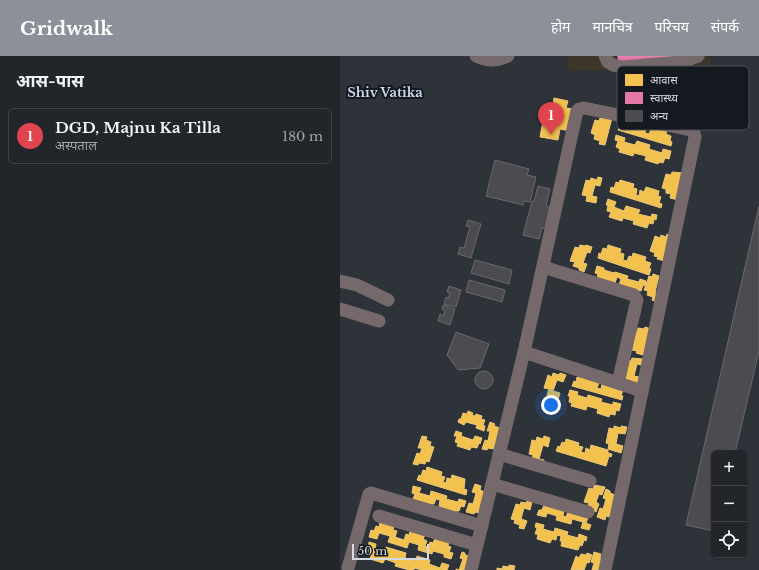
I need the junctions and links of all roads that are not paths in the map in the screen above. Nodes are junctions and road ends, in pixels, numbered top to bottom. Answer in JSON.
{"nodes":[{"id":1,"x":476,"y":56,"type":"edge"},
{"id":2,"x":508,"y":56,"type":"edge"},
{"id":3,"x":605,"y":56,"type":"edge"},
{"id":4,"x":698,"y":56,"type":"edge"},
{"id":5,"x":618,"y":66,"type":"edge"},
{"id":6,"x":634,"y":66,"type":"edge"},
{"id":7,"x":617,"y":115,"type":"edge"},
{"id":8,"x":691,"y":130,"type":"edge"},
{"id":9,"x":543,"y":267,"type":"junction"},
{"id":10,"x":340,"y":281,"type":"edge"},
{"id":11,"x":388,"y":300,"type":"dead end"},
{"id":12,"x":340,"y":309,"type":"edge"},
{"id":13,"x":378,"y":321,"type":"dead end"},
{"id":14,"x":524,"y":352,"type":"junction"},
{"id":15,"x":618,"y":383,"type":"junction"},
{"id":16,"x":642,"y":391,"type":"junction"},
{"id":17,"x":499,"y":454,"type":"junction"},
{"id":18,"x":590,"y":482,"type":"dead end"},
{"id":19,"x":492,"y":484,"type":"junction"},
{"id":20,"x":588,"y":512,"type":"dead end"},
{"id":21,"x":379,"y":516,"type":"dead end"},
{"id":22,"x":482,"y":526,"type":"junction"},
{"id":23,"x":477,"y":545,"type":"junction"},
{"id":24,"x":348,"y":568,"type":"edge"},
{"id":25,"x":471,"y":570,"type":"edge"},
{"id":26,"x":605,"y":570,"type":"edge"}],
"edges":[{"from":1,"to":2,"type":"street"},
{"from":3,"to":5,"type":"street"},
{"from":4,"to":6,"type":"street"},
{"from":7,"to":9,"type":"street"},
{"from":8,"to":16,"type":"street"},
{"from":9,"to":14,"type":"street"},
{"from":9,"to":15,"type":"street"},
{"from":10,"to":11,"type":"street"},
{"from":12,"to":13,"type":"street"},
{"from":14,"to":15,"type":"street"},
{"from":14,"to":17,"type":"street"},
{"from":15,"to":16,"type":"street"},
{"from":16,"to":26,"type":"street"},
{"from":17,"to":18,"type":"street"},
{"from":17,"to":19,"type":"street"},
{"from":19,"to":20,"type":"street"},
{"from":19,"to":22,"type":"street"},
{"from":21,"to":23,"type":"street"},
{"from":22,"to":23,"type":"street"},
{"from":22,"to":24,"type":"street"},
{"from":23,"to":25,"type":"street"}]}
